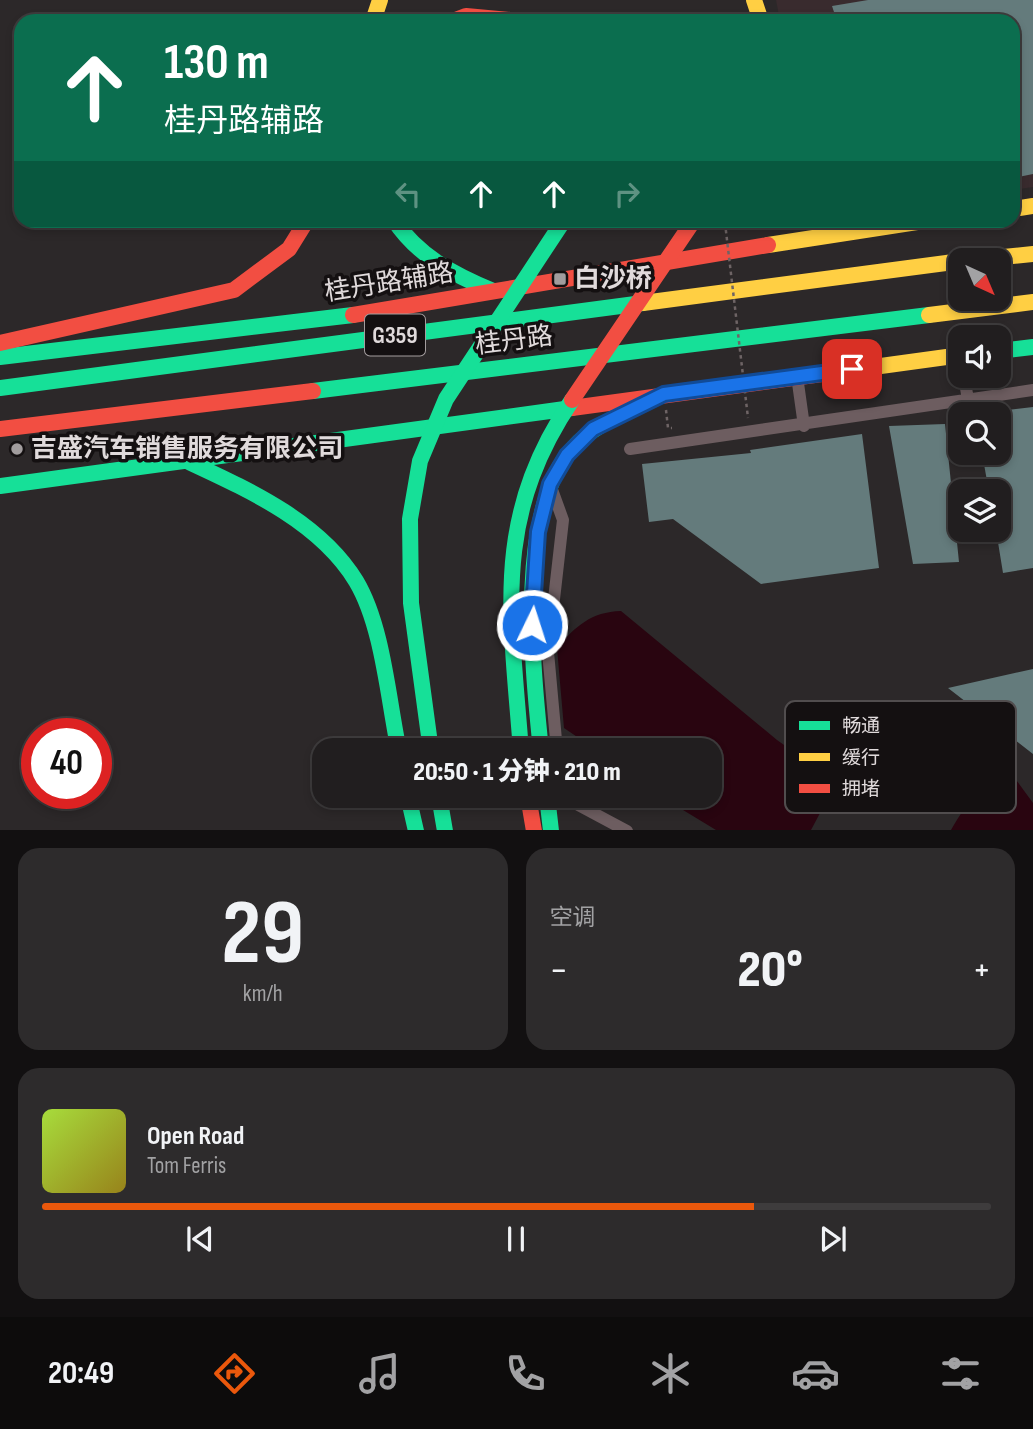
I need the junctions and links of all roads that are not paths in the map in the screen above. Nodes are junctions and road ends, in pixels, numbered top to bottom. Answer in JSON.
{"nodes":[{"id":1,"x":302,"y":228,"type":"edge"},
{"id":2,"x":402,"y":228,"type":"edge"},
{"id":3,"x":559,"y":228,"type":"edge"},
{"id":4,"x":689,"y":228,"type":"edge"},
{"id":5,"x":877,"y":228,"type":"edge"},
{"id":6,"x":1033,"y":254,"type":"edge"},
{"id":7,"x":1012,"y":256,"type":"edge"},
{"id":8,"x":948,"y":263,"type":"edge"},
{"id":9,"x":494,"y":291,"type":"junction"},
{"id":10,"x":1033,"y":302,"type":"edge"},
{"id":11,"x":0,"y":343,"type":"edge"},
{"id":12,"x":1033,"y":347,"type":"edge"},
{"id":13,"x":1011,"y":350,"type":"edge"},
{"id":14,"x":0,"y":357,"type":"edge"},
{"id":15,"x":948,"y":357,"type":"edge"},
{"id":16,"x":797,"y":376,"type":"junction"},
{"id":17,"x":0,"y":388,"type":"edge"},
{"id":18,"x":966,"y":388,"type":"edge"},
{"id":19,"x":1033,"y":390,"type":"edge"},
{"id":20,"x":664,"y":394,"type":"junction"},
{"id":21,"x":968,"y":400,"type":"junction"},
{"id":22,"x":804,"y":426,"type":"junction"},
{"id":23,"x":0,"y":429,"type":"edge"},
{"id":24,"x":630,"y":449,"type":"dead end"},
{"id":25,"x":189,"y":462,"type":"junction"},
{"id":26,"x":550,"y":484,"type":"junction"},
{"id":27,"x":0,"y":486,"type":"edge"},
{"id":28,"x":396,"y":738,"type":"edge"},
{"id":29,"x":429,"y":738,"type":"edge"},
{"id":30,"x":520,"y":738,"type":"edge"},
{"id":31,"x":540,"y":738,"type":"edge"},
{"id":32,"x":556,"y":738,"type":"edge"},
{"id":33,"x":411,"y":808,"type":"edge"},
{"id":34,"x":441,"y":808,"type":"edge"},
{"id":35,"x":530,"y":808,"type":"edge"},
{"id":36,"x":548,"y":808,"type":"edge"},
{"id":37,"x":584,"y":808,"type":"edge"},
{"id":38,"x":416,"y":830,"type":"edge"},
{"id":39,"x":445,"y":830,"type":"edge"},
{"id":40,"x":534,"y":830,"type":"edge"},
{"id":41,"x":551,"y":830,"type":"edge"},
{"id":42,"x":625,"y":830,"type":"edge"}],
"edges":[{"from":1,"to":11,"type":"main road"},
{"from":2,"to":9,"type":"main road"},
{"from":3,"to":29,"type":"main road","bridge":true},
{"from":4,"to":30,"type":"main road","bridge":true},
{"from":5,"to":9,"type":"main road","name":"桂丹路辅路"},
{"from":6,"to":7,"type":"main road","name":"桂丹路","number":"G359"},
{"from":8,"to":17,"type":"main road","name":"桂丹路","number":"G359"},
{"from":9,"to":14,"type":"main road","name":"桂丹路辅路"},
{"from":10,"to":23,"type":"main road","name":"桂丹路","number":"G359"},
{"from":12,"to":13,"type":"main road"},
{"from":15,"to":16,"type":"main road"},
{"from":16,"to":20,"type":"main road"},
{"from":16,"to":22,"type":"street"},
{"from":18,"to":21,"type":"street"},
{"from":19,"to":21,"type":"street"},
{"from":20,"to":25,"type":"main road"},
{"from":20,"to":26,"type":"main road"},
{"from":21,"to":22,"type":"street"},
{"from":22,"to":24,"type":"street"},
{"from":25,"to":27,"type":"main road"},
{"from":25,"to":28,"type":"main road"},
{"from":26,"to":31,"type":"main road"},
{"from":26,"to":32,"type":"street"},
{"from":33,"to":38,"type":"main road"},
{"from":34,"to":39,"type":"main road"},
{"from":35,"to":40,"type":"main road"},
{"from":36,"to":41,"type":"main road"},
{"from":37,"to":42,"type":"street"}]}
